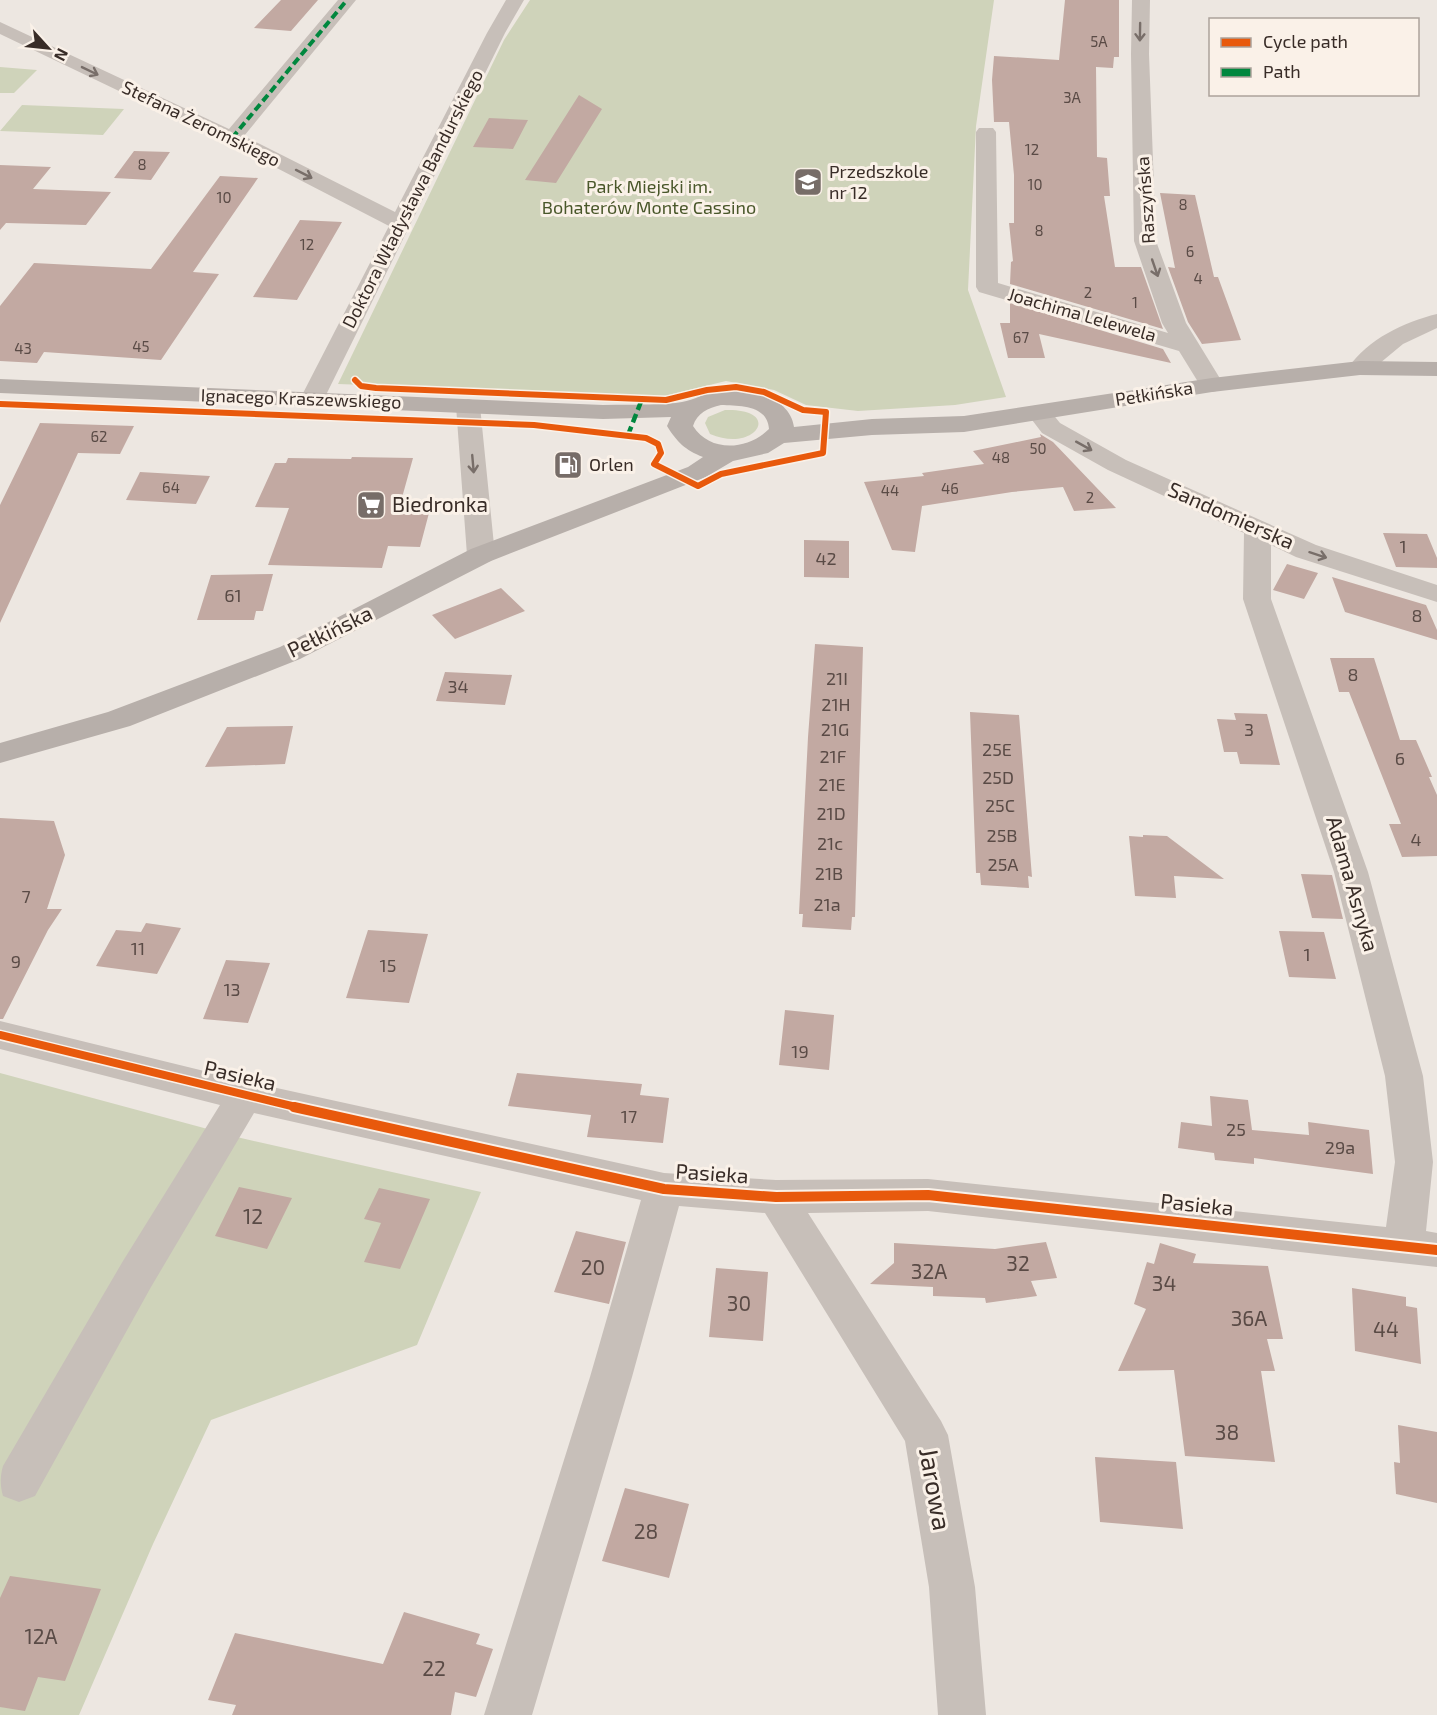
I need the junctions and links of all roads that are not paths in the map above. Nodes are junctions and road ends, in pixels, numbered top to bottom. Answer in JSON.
{"nodes":[{"id":1,"x":347,"y":0,"type":"edge"},
{"id":2,"x":515,"y":0,"type":"edge"},
{"id":3,"x":1141,"y":0,"type":"edge"},
{"id":4,"x":0,"y":27,"type":"edge"},
{"id":5,"x":986,"y":132,"type":"dead end"},
{"id":6,"x":232,"y":138,"type":"junction"},
{"id":7,"x":400,"y":223,"type":"junction"},
{"id":8,"x":1437,"y":321,"type":"edge"},
{"id":9,"x":1188,"y":346,"type":"junction"},
{"id":10,"x":1360,"y":368,"type":"junction"},
{"id":11,"x":1437,"y":369,"type":"edge"},
{"id":12,"x":1212,"y":385,"type":"junction"},
{"id":13,"x":0,"y":386,"type":"edge"},
{"id":14,"x":312,"y":399,"type":"junction"},
{"id":15,"x":468,"y":406,"type":"junction"},
{"id":16,"x":1038,"y":412,"type":"junction"},
{"id":17,"x":688,"y":426,"type":"junction"},
{"id":18,"x":779,"y":426,"type":"junction"},
{"id":19,"x":727,"y":453,"type":"junction"},
{"id":20,"x":651,"y":489,"type":"junction"},
{"id":21,"x":1258,"y":529,"type":"junction"},
{"id":22,"x":481,"y":555,"type":"junction"},
{"id":23,"x":1437,"y":594,"type":"edge"},
{"id":24,"x":0,"y":753,"type":"edge"},
{"id":25,"x":0,"y":1035,"type":"edge"},
{"id":26,"x":245,"y":1096,"type":"junction"},
{"id":27,"x":664,"y":1189,"type":"junction"},
{"id":28,"x":776,"y":1197,"type":"junction"},
{"id":29,"x":1421,"y":1248,"type":"edge"},
{"id":30,"x":19,"y":1481,"type":"dead end"},
{"id":31,"x":508,"y":1715,"type":"edge"},
{"id":32,"x":962,"y":1715,"type":"edge"}],
"edges":[{"from":1,"to":6,"type":"street"},
{"from":2,"to":7,"type":"street","name":"Doktora Władysława Bandurskiego"},
{"from":3,"to":9,"type":"street","name":"Raszyńska","one_way":true},
{"from":4,"to":6,"type":"street","name":"Stefana Żeromskiego","one_way":true},
{"from":5,"to":9,"type":"street","name":"Joachima Lelewela"},
{"from":6,"to":7,"type":"street","name":"Stefana Żeromskiego","one_way":true},
{"from":7,"to":14,"type":"street","name":"Doktora Władysława Bandurskiego"},
{"from":8,"to":10,"type":"street"},
{"from":9,"to":12,"type":"street","name":"Raszyńska"},
{"from":10,"to":11,"type":"street","name":"Pełkińska"},
{"from":10,"to":12,"type":"street","name":"Pełkińska"},
{"from":12,"to":16,"type":"street","name":"Pełkińska"},
{"from":13,"to":14,"type":"street","name":"Ignacego Kraszewskiego"},
{"from":14,"to":15,"type":"street","name":"Ignacego Kraszewskiego"},
{"from":15,"to":17,"type":"street","name":"Ignacego Kraszewskiego"},
{"from":15,"to":22,"type":"street","one_way":true},
{"from":16,"to":18,"type":"street","name":"Pełkińska"},
{"from":16,"to":21,"type":"street","name":"Sandomierska","one_way":true},
{"from":17,"to":18,"type":"street"},
{"from":17,"to":19,"type":"street"},
{"from":17,"to":20,"type":"street","name":"Pełkińska"},
{"from":18,"to":19,"type":"street"},
{"from":19,"to":20,"type":"street","name":"Pełkińska"},
{"from":20,"to":22,"type":"street","name":"Pełkińska"},
{"from":21,"to":23,"type":"street","name":"Sandomierska","one_way":true},
{"from":21,"to":29,"type":"street","name":"Adama Asnyka"},
{"from":22,"to":24,"type":"street","name":"Pełkińska"},
{"from":25,"to":26,"type":"street","name":"Pasieka"},
{"from":26,"to":27,"type":"street","name":"Pasieka"},
{"from":26,"to":30,"type":"street"},
{"from":27,"to":28,"type":"street","name":"Pasieka"},
{"from":27,"to":31,"type":"street"},
{"from":28,"to":29,"type":"street","name":"Pasieka"},
{"from":28,"to":32,"type":"street","name":"Jarowa"}]}
